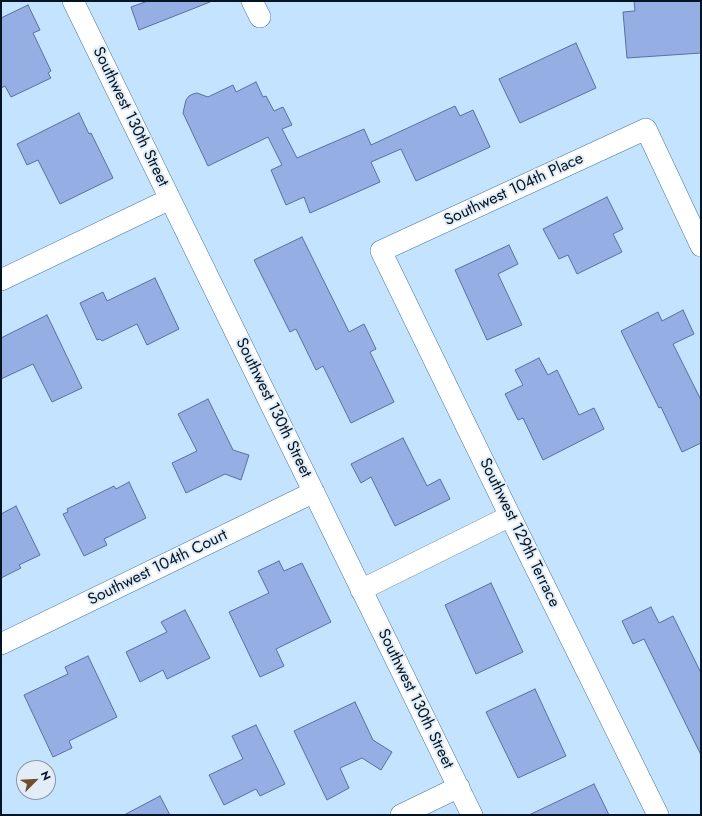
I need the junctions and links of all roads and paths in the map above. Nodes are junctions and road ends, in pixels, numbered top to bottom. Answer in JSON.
{"nodes":[{"id":1,"x":73,"y":1,"type":"edge"},
{"id":2,"x":170,"y":199,"type":"junction"},
{"id":3,"x":701,"y":246,"type":"edge"},
{"id":4,"x":381,"y":251,"type":"joint"},
{"id":5,"x":1,"y":280,"type":"edge"},
{"id":6,"x":314,"y":492,"type":"junction"},
{"id":7,"x":510,"y":516,"type":"junction"},
{"id":8,"x":361,"y":590,"type":"junction"},
{"id":9,"x":1,"y":644,"type":"edge"},
{"id":10,"x":458,"y":787,"type":"junction"},
{"id":11,"x":401,"y":815,"type":"edge"},
{"id":12,"x":472,"y":815,"type":"edge"},
{"id":13,"x":658,"y":815,"type":"edge"}],
"edges":[{"from":1,"to":2,"type":"street","name":"Southwest 130th Street"},
{"from":2,"to":5,"type":"street"},
{"from":2,"to":6,"type":"street","name":"Southwest 130th Street"},
{"from":3,"to":4,"type":"street","name":"Southwest 104th Place"},
{"from":4,"to":7,"type":"street","name":"Southwest 129th Terrace"},
{"from":6,"to":8,"type":"street","name":"Southwest 130th Street"},
{"from":6,"to":9,"type":"street","name":"Southwest 104th Court"},
{"from":7,"to":8,"type":"street"},
{"from":7,"to":13,"type":"street","name":"Southwest 129th Terrace"},
{"from":8,"to":10,"type":"street","name":"Southwest 130th Street"},
{"from":10,"to":11,"type":"street"},
{"from":10,"to":12,"type":"street","name":"Southwest 130th Street"}]}
